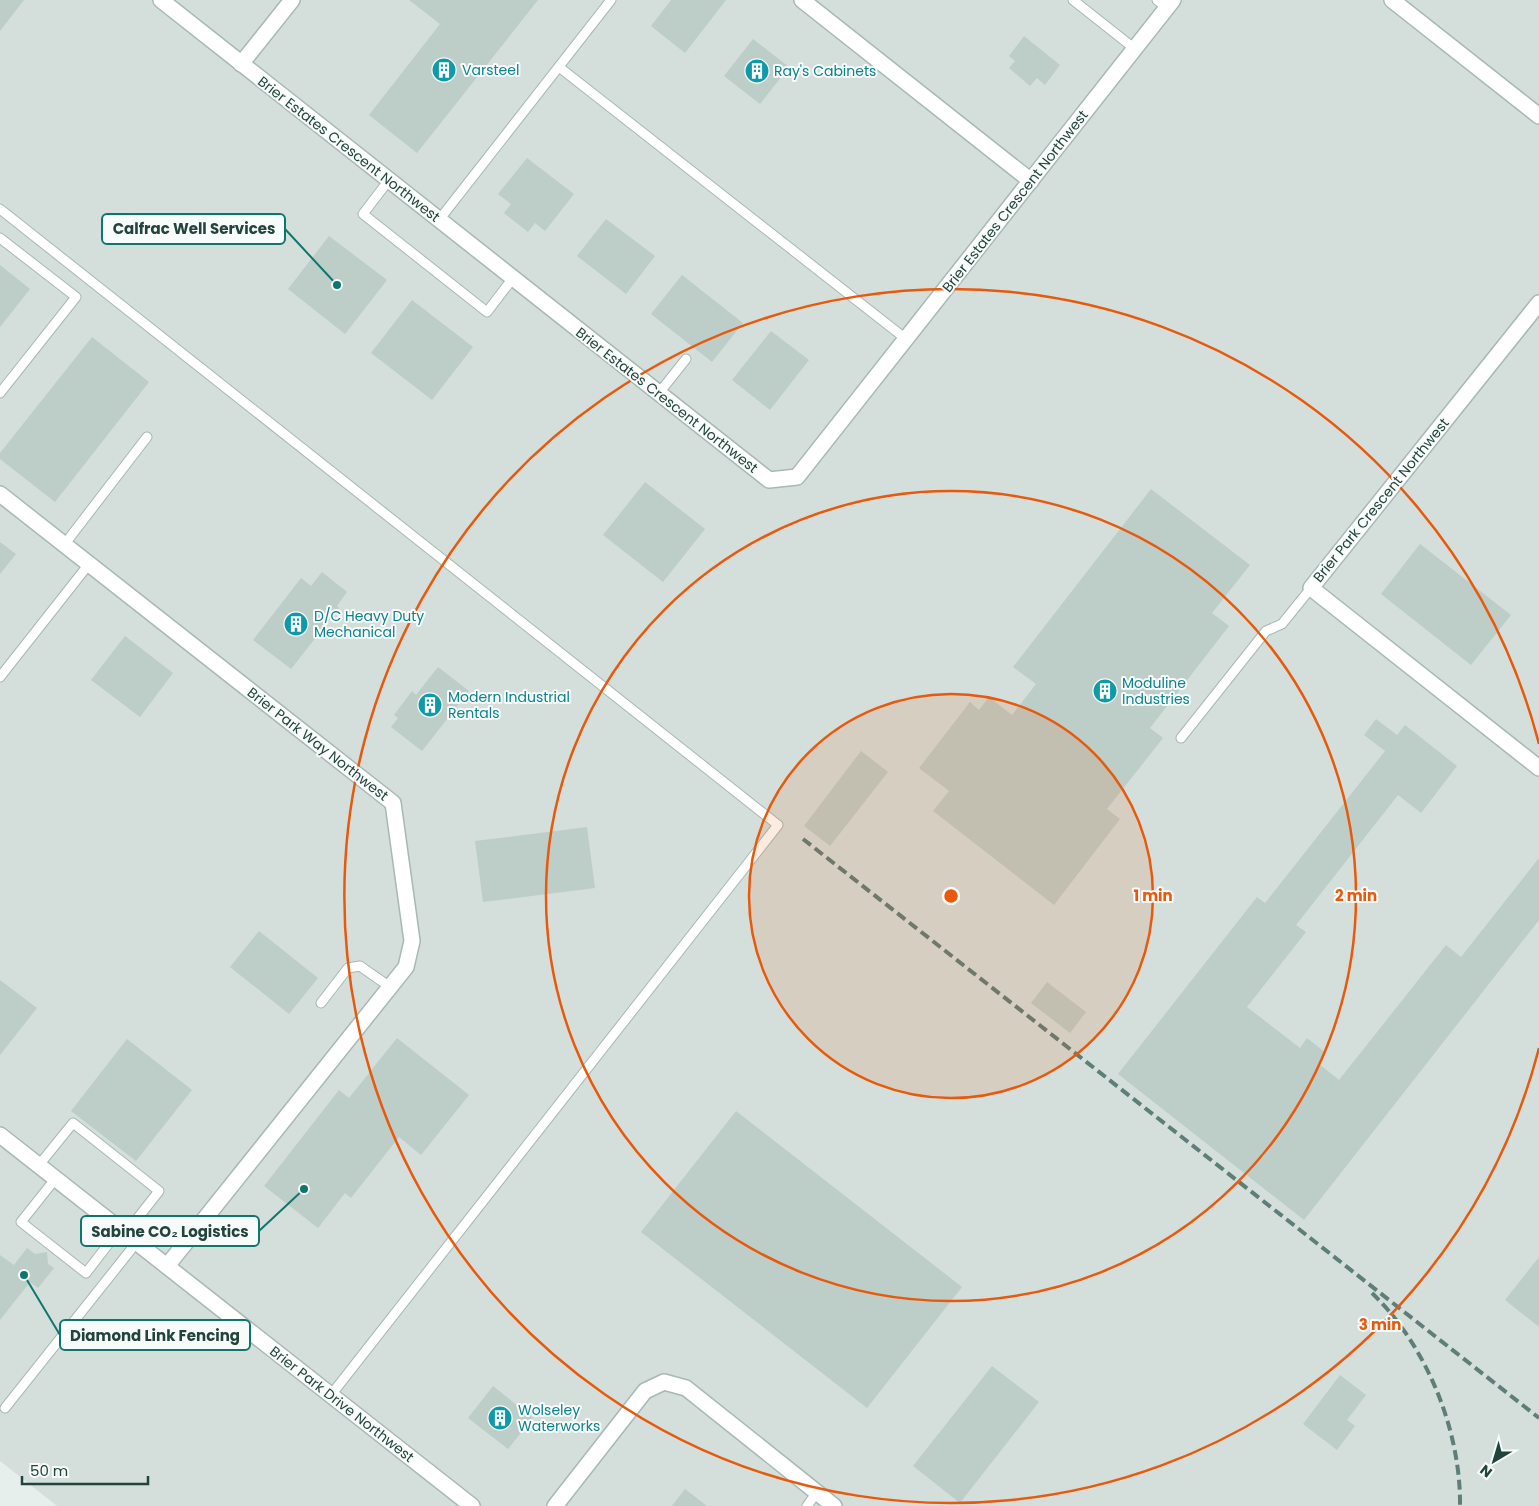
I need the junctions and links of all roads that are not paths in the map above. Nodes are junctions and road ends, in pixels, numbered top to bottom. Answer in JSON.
{"nodes":[{"id":1,"x":161,"y":0,"type":"edge"},
{"id":2,"x":292,"y":0,"type":"edge"},
{"id":3,"x":611,"y":0,"type":"edge"},
{"id":4,"x":802,"y":0,"type":"edge"},
{"id":5,"x":1073,"y":0,"type":"edge"},
{"id":6,"x":1392,"y":0,"type":"edge"},
{"id":7,"x":1166,"y":3,"type":"edge"},
{"id":8,"x":1135,"y":49,"type":"junction"},
{"id":9,"x":241,"y":64,"type":"junction"},
{"id":10,"x":559,"y":67,"type":"junction"},
{"id":11,"x":1539,"y":116,"type":"edge"},
{"id":12,"x":389,"y":180,"type":"junction"},
{"id":13,"x":1031,"y":181,"type":"junction"},
{"id":14,"x":0,"y":209,"type":"edge"},
{"id":15,"x":439,"y":220,"type":"junction"},
{"id":16,"x":0,"y":238,"type":"edge"},
{"id":17,"x":513,"y":278,"type":"junction"},
{"id":18,"x":1539,"y":303,"type":"edge"},
{"id":19,"x":906,"y":339,"type":"junction"},
{"id":20,"x":686,"y":359,"type":"dead end"},
{"id":21,"x":0,"y":393,"type":"edge"},
{"id":22,"x":659,"y":393,"type":"junction"},
{"id":23,"x":147,"y":437,"type":"dead end"},
{"id":24,"x":0,"y":494,"type":"edge"},
{"id":25,"x":64,"y":545,"type":"junction"},
{"id":26,"x":89,"y":564,"type":"junction"},
{"id":27,"x":1311,"y":588,"type":"junction"},
{"id":28,"x":0,"y":677,"type":"edge"},
{"id":29,"x":1181,"y":738,"type":"dead end"},
{"id":30,"x":1539,"y":768,"type":"edge"},
{"id":31,"x":390,"y":987,"type":"junction"},
{"id":32,"x":321,"y":1004,"type":"dead end"},
{"id":33,"x":0,"y":1134,"type":"edge"},
{"id":34,"x":39,"y":1165,"type":"junction"},
{"id":35,"x":56,"y":1178,"type":"junction"},
{"id":36,"x":128,"y":1235,"type":"junction"},
{"id":37,"x":167,"y":1266,"type":"junction"},
{"id":38,"x":331,"y":1395,"type":"junction"},
{"id":39,"x":5,"y":1408,"type":"dead end"},
{"id":40,"x":817,"y":1492,"type":"junction"},
{"id":41,"x":472,"y":1506,"type":"edge"},
{"id":42,"x":555,"y":1506,"type":"edge"},
{"id":43,"x":807,"y":1506,"type":"edge"},
{"id":44,"x":834,"y":1506,"type":"edge"}],
"edges":[{"from":1,"to":9,"type":"street","name":"Brier Estates Crescent Northwest"},
{"from":2,"to":9,"type":"street"},
{"from":3,"to":10,"type":"lane"},
{"from":4,"to":13,"type":"street"},
{"from":5,"to":8,"type":"lane"},
{"from":6,"to":11,"type":"street"},
{"from":7,"to":8,"type":"street","name":"Brier Estates Crescent Northwest"},
{"from":8,"to":13,"type":"street","name":"Brier Estates Crescent Northwest"},
{"from":9,"to":12,"type":"street","name":"Brier Estates Crescent Northwest"},
{"from":10,"to":15,"type":"lane"},
{"from":10,"to":19,"type":"lane"},
{"from":12,"to":15,"type":"street","name":"Brier Estates Crescent Northwest"},
{"from":12,"to":17,"type":"lane"},
{"from":13,"to":19,"type":"street","name":"Brier Estates Crescent Northwest"},
{"from":14,"to":38,"type":"lane"},
{"from":15,"to":17,"type":"street","name":"Brier Estates Crescent Northwest"},
{"from":16,"to":21,"type":"lane"},
{"from":17,"to":22,"type":"street","name":"Brier Estates Crescent Northwest"},
{"from":18,"to":27,"type":"street","name":"Brier Park Crescent Northwest"},
{"from":19,"to":22,"type":"street","name":"Brier Estates Crescent Northwest"},
{"from":20,"to":22,"type":"lane"},
{"from":23,"to":25,"type":"lane"},
{"from":24,"to":25,"type":"street","name":"Brier Park Way Northwest"},
{"from":25,"to":26,"type":"street","name":"Brier Park Way Northwest"},
{"from":26,"to":28,"type":"lane"},
{"from":26,"to":31,"type":"street","name":"Brier Park Way Northwest"},
{"from":27,"to":29,"type":"lane"},
{"from":27,"to":30,"type":"street","name":"Brier Park Crescent Northwest"},
{"from":31,"to":32,"type":"lane"},
{"from":31,"to":37,"type":"street","name":"Brier Park Way Northwest"},
{"from":33,"to":34,"type":"street","name":"Brier Park Drive Northwest"},
{"from":34,"to":35,"type":"street","name":"Brier Park Drive Northwest"},
{"from":34,"to":36,"type":"lane"},
{"from":35,"to":36,"type":"street","name":"Brier Park Drive Northwest"},
{"from":35,"to":36,"type":"lane"},
{"from":36,"to":37,"type":"street","name":"Brier Park Drive Northwest"},
{"from":36,"to":39,"type":"lane"},
{"from":37,"to":38,"type":"street","name":"Brier Park Drive Northwest"},
{"from":38,"to":41,"type":"street","name":"Brier Park Drive Northwest"},
{"from":40,"to":42,"type":"street"},
{"from":40,"to":43,"type":"lane"},
{"from":40,"to":44,"type":"street"}]}
